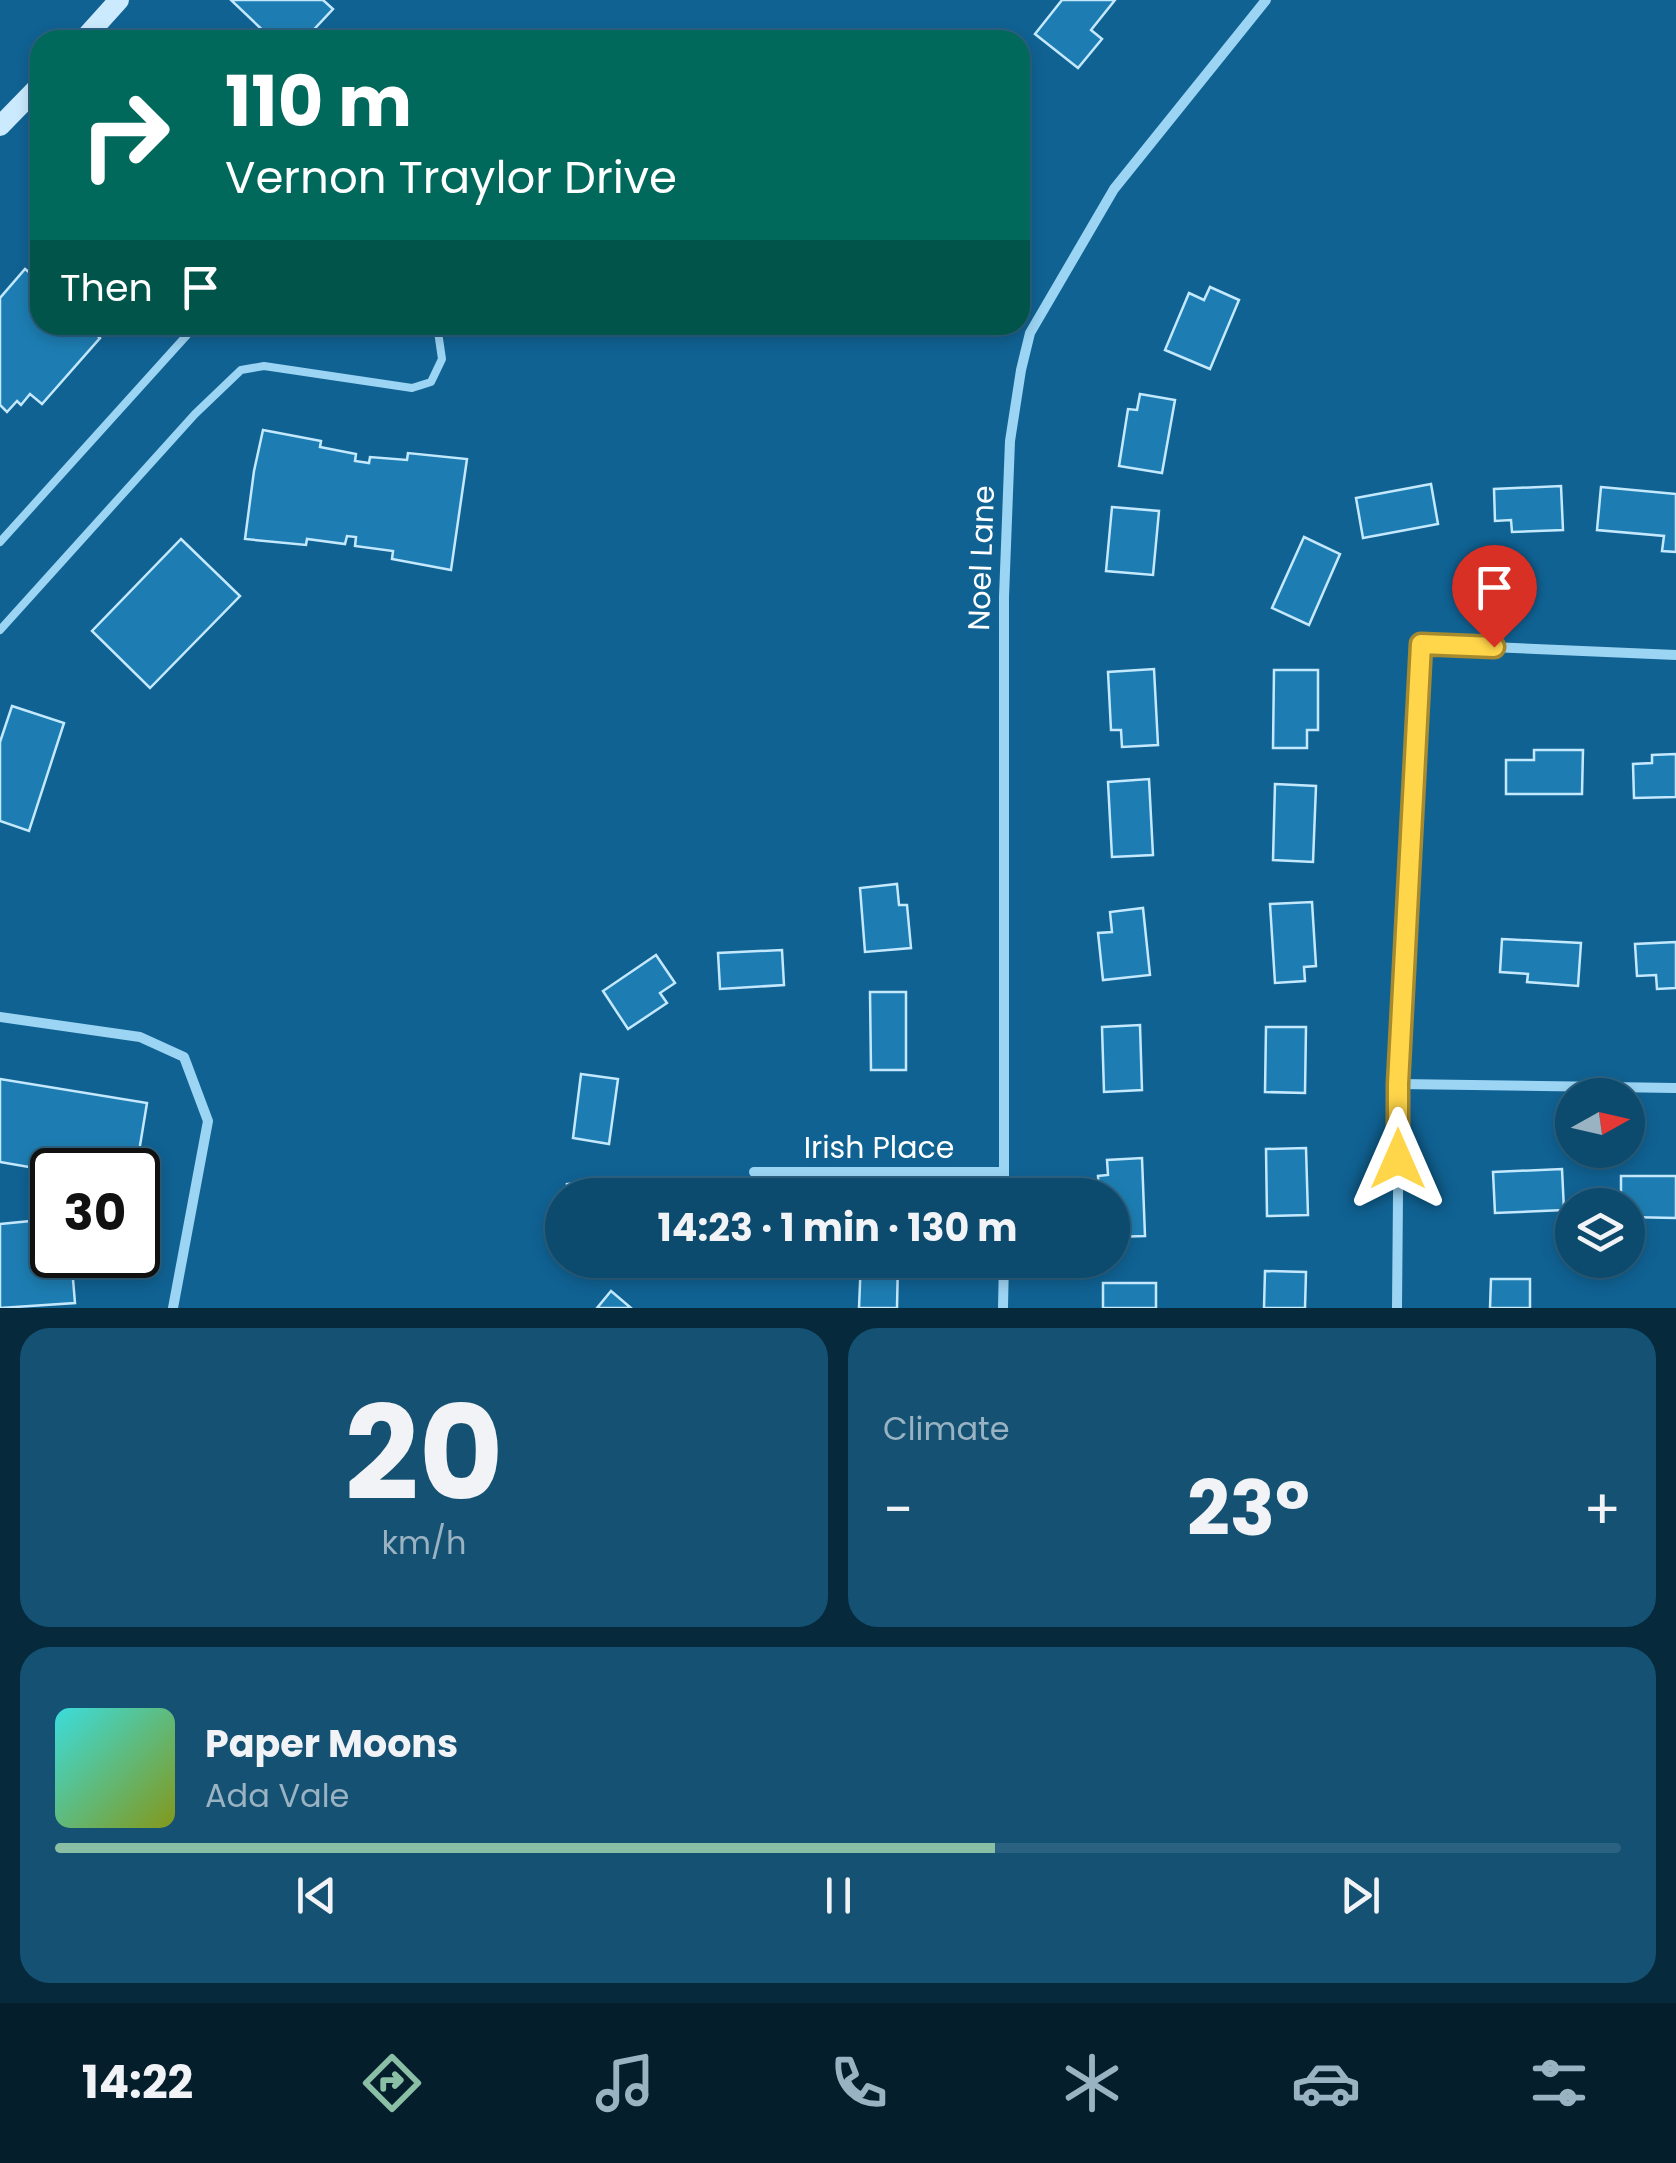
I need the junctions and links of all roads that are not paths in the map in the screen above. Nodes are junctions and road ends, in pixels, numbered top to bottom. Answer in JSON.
{"nodes":[{"id":1,"x":118,"y":0,"type":"edge"},
{"id":2,"x":1266,"y":0,"type":"edge"},
{"id":3,"x":91,"y":30,"type":"edge"},
{"id":4,"x":30,"y":95,"type":"edge"},
{"id":5,"x":0,"y":126,"type":"edge"},
{"id":6,"x":1030,"y":333,"type":"edge"},
{"id":7,"x":187,"y":335,"type":"edge"},
{"id":8,"x":438,"y":335,"type":"edge"},
{"id":9,"x":1030,"y":335,"type":"edge"},
{"id":10,"x":0,"y":542,"type":"edge"},
{"id":11,"x":0,"y":630,"type":"edge"},
{"id":12,"x":1676,"y":654,"type":"edge"},
{"id":13,"x":0,"y":1017,"type":"edge"},
{"id":14,"x":1398,"y":1084,"type":"junction"},
{"id":15,"x":1676,"y":1088,"type":"edge"},
{"id":16,"x":754,"y":1172,"type":"dead end"},
{"id":17,"x":1004,"y":1172,"type":"junction"},
{"id":18,"x":1004,"y":1178,"type":"edge"},
{"id":19,"x":1004,"y":1278,"type":"edge"},
{"id":20,"x":173,"y":1308,"type":"edge"},
{"id":21,"x":1003,"y":1308,"type":"edge"},
{"id":22,"x":1397,"y":1308,"type":"edge"}],
"edges":[{"from":1,"to":3,"type":"main road"},
{"from":2,"to":6,"type":"street","name":"Noel Lane"},
{"from":4,"to":5,"type":"main road"},
{"from":7,"to":10,"type":"lane"},
{"from":8,"to":11,"type":"lane"},
{"from":9,"to":17,"type":"street","name":"Noel Lane"},
{"from":12,"to":14,"type":"street"},
{"from":13,"to":20,"type":"street"},
{"from":14,"to":15,"type":"street"},
{"from":14,"to":22,"type":"street"},
{"from":16,"to":17,"type":"street","name":"Irish Place"},
{"from":17,"to":18,"type":"street","name":"Noel Lane"},
{"from":19,"to":21,"type":"street"}]}
